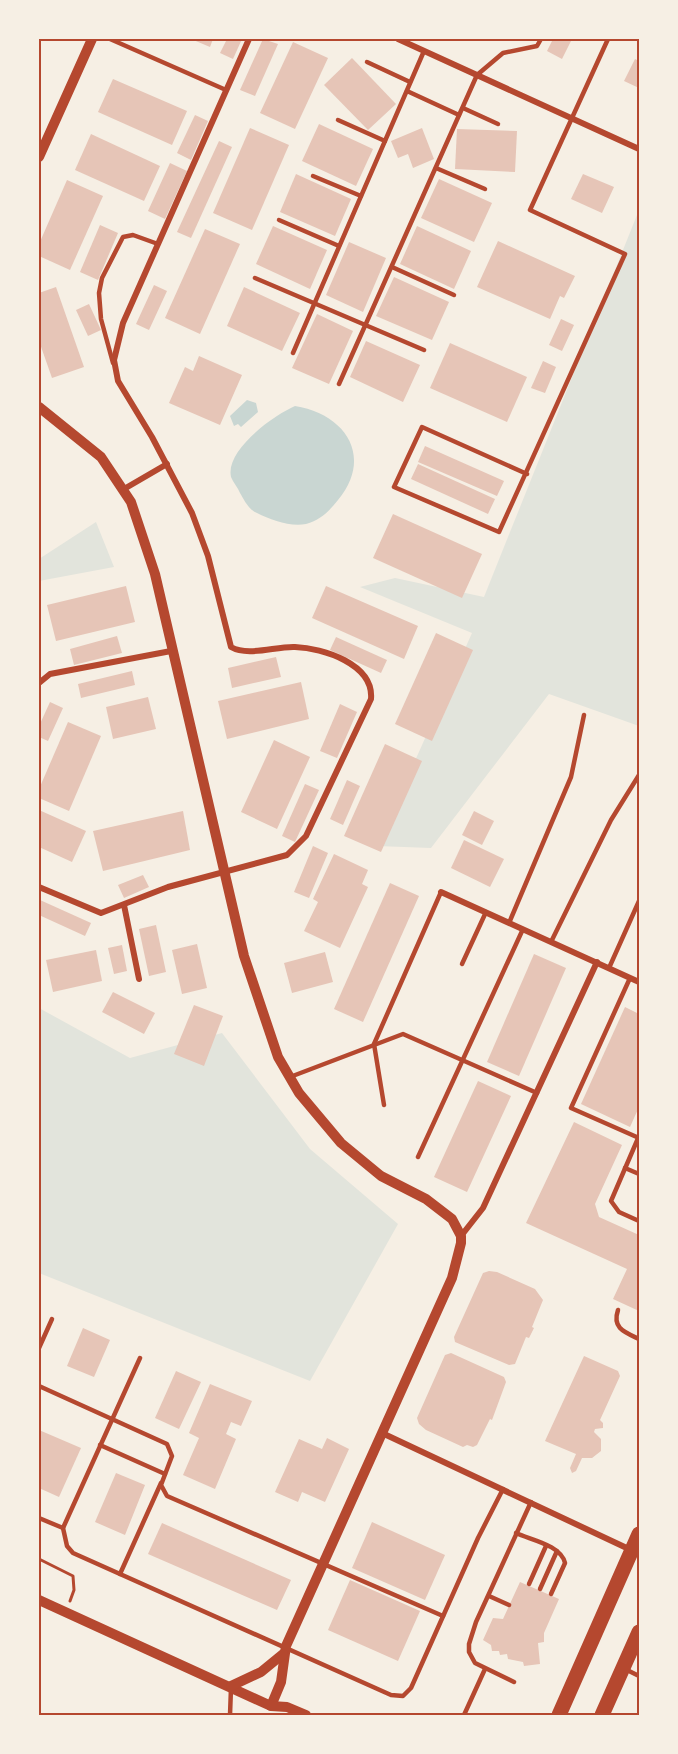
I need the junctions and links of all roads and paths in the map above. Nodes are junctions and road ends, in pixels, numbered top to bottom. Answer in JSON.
{"nodes":[{"id":1,"x":93,"y":39,"type":"edge"},
{"id":2,"x":110,"y":39,"type":"edge"},
{"id":3,"x":249,"y":39,"type":"edge"},
{"id":4,"x":398,"y":39,"type":"edge"},
{"id":5,"x":541,"y":39,"type":"edge"},
{"id":6,"x":608,"y":39,"type":"edge"},
{"id":7,"x":424,"y":51,"type":"junction"},
{"id":8,"x":367,"y":62,"type":"dead end"},
{"id":9,"x":477,"y":75,"type":"junction"},
{"id":10,"x":410,"y":82,"type":"junction"},
{"id":11,"x":226,"y":90,"type":"junction"},
{"id":12,"x":406,"y":91,"type":"junction"},
{"id":13,"x":463,"y":108,"type":"junction"},
{"id":14,"x":459,"y":115,"type":"junction"},
{"id":15,"x":572,"y":119,"type":"junction"},
{"id":16,"x":338,"y":120,"type":"dead end"},
{"id":17,"x":498,"y":124,"type":"dead end"},
{"id":18,"x":385,"y":141,"type":"junction"},
{"id":19,"x":639,"y":149,"type":"edge"},
{"id":20,"x":39,"y":158,"type":"edge"},
{"id":21,"x":436,"y":168,"type":"junction"},
{"id":22,"x":314,"y":176,"type":"dead end"},
{"id":23,"x":485,"y":189,"type":"dead end"},
{"id":24,"x":361,"y":196,"type":"junction"},
{"id":25,"x":279,"y":220,"type":"dead end"},
{"id":26,"x":158,"y":244,"type":"junction"},
{"id":27,"x":339,"y":246,"type":"junction"},
{"id":28,"x":392,"y":267,"type":"junction"},
{"id":29,"x":255,"y":278,"type":"dead end"},
{"id":30,"x":454,"y":295,"type":"dead end"},
{"id":31,"x":314,"y":303,"type":"junction"},
{"id":32,"x":366,"y":325,"type":"junction"},
{"id":33,"x":424,"y":350,"type":"dead end"},
{"id":34,"x":293,"y":353,"type":"dead end"},
{"id":35,"x":114,"y":368,"type":"junction"},
{"id":36,"x":339,"y":384,"type":"dead end"},
{"id":37,"x":39,"y":407,"type":"edge"},
{"id":38,"x":166,"y":464,"type":"junction"},
{"id":39,"x":527,"y":474,"type":"junction"},
{"id":40,"x":124,"y":489,"type":"junction"},
{"id":41,"x":171,"y":651,"type":"junction"},
{"id":42,"x":39,"y":683,"type":"edge"},
{"id":43,"x":584,"y":715,"type":"dead end"},
{"id":44,"x":639,"y":775,"type":"edge"},
{"id":45,"x":225,"y":873,"type":"junction"},
{"id":46,"x":39,"y":886,"type":"edge"},
{"id":47,"x":441,"y":892,"type":"joint"},
{"id":48,"x":639,"y":901,"type":"edge"},
{"id":49,"x":124,"y":905,"type":"junction"},
{"id":50,"x":486,"y":912,"type":"junction"},
{"id":51,"x":509,"y":923,"type":"junction"},
{"id":52,"x":523,"y":929,"type":"junction"},
{"id":53,"x":551,"y":942,"type":"junction"},
{"id":54,"x":597,"y":962,"type":"junction"},
{"id":55,"x":462,"y":964,"type":"dead end"},
{"id":56,"x":609,"y":968,"type":"junction"},
{"id":57,"x":630,"y":978,"type":"junction"},
{"id":58,"x":139,"y":979,"type":"dead end"},
{"id":59,"x":639,"y":982,"type":"edge"},
{"id":60,"x":374,"y":1044,"type":"junction"},
{"id":61,"x":463,"y":1060,"type":"junction"},
{"id":62,"x":289,"y":1078,"type":"junction"},
{"id":63,"x":537,"y":1093,"type":"junction"},
{"id":64,"x":384,"y":1105,"type":"dead end"},
{"id":65,"x":639,"y":1137,"type":"edge"},
{"id":66,"x":418,"y":1157,"type":"dead end"},
{"id":67,"x":625,"y":1168,"type":"junction"},
{"id":68,"x":639,"y":1174,"type":"edge"},
{"id":69,"x":639,"y":1221,"type":"edge"},
{"id":70,"x":461,"y":1236,"type":"junction"},
{"id":71,"x":618,"y":1310,"type":"dead end"},
{"id":72,"x":52,"y":1319,"type":"dead end"},
{"id":73,"x":639,"y":1339,"type":"edge"},
{"id":74,"x":39,"y":1348,"type":"edge"},
{"id":75,"x":140,"y":1358,"type":"dead end"},
{"id":76,"x":39,"y":1386,"type":"edge"},
{"id":77,"x":112,"y":1418,"type":"junction"},
{"id":78,"x":382,"y":1433,"type":"junction"},
{"id":79,"x":100,"y":1445,"type":"junction"},
{"id":80,"x":164,"y":1477,"type":"junction"},
{"id":81,"x":504,"y":1489,"type":"junction"},
{"id":82,"x":531,"y":1502,"type":"junction"},
{"id":83,"x":39,"y":1518,"type":"edge"},
{"id":84,"x":63,"y":1528,"type":"junction"},
{"id":85,"x":516,"y":1533,"type":"junction"},
{"id":86,"x":639,"y":1534,"type":"edge"},
{"id":87,"x":546,"y":1546,"type":"junction"},
{"id":88,"x":632,"y":1550,"type":"junction"},
{"id":89,"x":557,"y":1551,"type":"junction"},
{"id":90,"x":39,"y":1559,"type":"edge"},
{"id":91,"x":321,"y":1564,"type":"junction"},
{"id":92,"x":120,"y":1574,"type":"junction"},
{"id":93,"x":529,"y":1584,"type":"dead end"},
{"id":94,"x":540,"y":1589,"type":"dead end"},
{"id":95,"x":551,"y":1594,"type":"dead end"},
{"id":96,"x":489,"y":1596,"type":"junction"},
{"id":97,"x":39,"y":1600,"type":"edge"},
{"id":98,"x":509,"y":1605,"type":"dead end"},
{"id":99,"x":66,"y":1611,"type":"junction"},
{"id":100,"x":443,"y":1616,"type":"junction"},
{"id":101,"x":639,"y":1632,"type":"edge"},
{"id":102,"x":284,"y":1650,"type":"junction"},
{"id":103,"x":623,"y":1668,"type":"junction"},
{"id":104,"x":485,"y":1669,"type":"junction"},
{"id":105,"x":639,"y":1676,"type":"edge"},
{"id":106,"x":514,"y":1682,"type":"dead end"},
{"id":107,"x":231,"y":1686,"type":"junction"},
{"id":108,"x":271,"y":1706,"type":"junction"},
{"id":109,"x":230,"y":1715,"type":"edge"},
{"id":110,"x":279,"y":1715,"type":"edge"},
{"id":111,"x":306,"y":1715,"type":"edge"},
{"id":112,"x":464,"y":1715,"type":"edge"},
{"id":113,"x":559,"y":1715,"type":"edge"},
{"id":114,"x":602,"y":1715,"type":"edge"}],
"edges":[{"from":1,"to":20,"type":"street"},
{"from":2,"to":11,"type":"lane"},
{"from":3,"to":11,"type":"street"},
{"from":4,"to":7,"type":"street"},
{"from":5,"to":9,"type":"lane"},
{"from":6,"to":15,"type":"lane"},
{"from":7,"to":9,"type":"street"},
{"from":7,"to":10,"type":"lane"},
{"from":8,"to":10,"type":"lane"},
{"from":9,"to":13,"type":"lane"},
{"from":9,"to":15,"type":"street"},
{"from":10,"to":12,"type":"lane"},
{"from":11,"to":26,"type":"street"},
{"from":12,"to":14,"type":"lane"},
{"from":12,"to":18,"type":"lane"},
{"from":13,"to":14,"type":"lane"},
{"from":13,"to":17,"type":"lane"},
{"from":14,"to":21,"type":"lane"},
{"from":15,"to":19,"type":"street"},
{"from":15,"to":39,"type":"lane"},
{"from":16,"to":18,"type":"lane"},
{"from":18,"to":24,"type":"lane"},
{"from":21,"to":23,"type":"lane"},
{"from":21,"to":28,"type":"lane"},
{"from":22,"to":24,"type":"lane"},
{"from":24,"to":27,"type":"lane"},
{"from":25,"to":27,"type":"lane"},
{"from":26,"to":35,"type":"street"},
{"from":26,"to":35,"type":"lane"},
{"from":27,"to":31,"type":"lane"},
{"from":28,"to":30,"type":"lane"},
{"from":28,"to":32,"type":"lane"},
{"from":29,"to":31,"type":"lane"},
{"from":31,"to":32,"type":"lane"},
{"from":31,"to":34,"type":"lane"},
{"from":32,"to":33,"type":"lane"},
{"from":32,"to":36,"type":"lane"},
{"from":35,"to":38,"type":"street"},
{"from":37,"to":40,"type":"street"},
{"from":38,"to":40,"type":"street"},
{"from":38,"to":45,"type":"street"},
{"from":39,"to":39,"type":"lane"},
{"from":40,"to":41,"type":"street"},
{"from":41,"to":42,"type":"street"},
{"from":41,"to":45,"type":"street"},
{"from":43,"to":51,"type":"lane"},
{"from":44,"to":53,"type":"lane"},
{"from":45,"to":49,"type":"street"},
{"from":45,"to":62,"type":"street"},
{"from":46,"to":49,"type":"street"},
{"from":47,"to":50,"type":"street"},
{"from":47,"to":60,"type":"lane"},
{"from":48,"to":56,"type":"lane"},
{"from":49,"to":58,"type":"street"},
{"from":50,"to":51,"type":"street"},
{"from":50,"to":55,"type":"lane"},
{"from":51,"to":52,"type":"street"},
{"from":52,"to":53,"type":"street"},
{"from":52,"to":61,"type":"lane"},
{"from":53,"to":54,"type":"street"},
{"from":54,"to":56,"type":"street"},
{"from":54,"to":63,"type":"street"},
{"from":56,"to":57,"type":"street"},
{"from":57,"to":59,"type":"street"},
{"from":57,"to":65,"type":"lane"},
{"from":60,"to":61,"type":"lane"},
{"from":60,"to":62,"type":"lane"},
{"from":60,"to":64,"type":"lane"},
{"from":61,"to":63,"type":"lane"},
{"from":61,"to":66,"type":"lane"},
{"from":62,"to":70,"type":"street"},
{"from":63,"to":70,"type":"street"},
{"from":65,"to":67,"type":"lane"},
{"from":67,"to":68,"type":"lane"},
{"from":67,"to":69,"type":"lane"},
{"from":70,"to":78,"type":"street"},
{"from":71,"to":73,"type":"lane"},
{"from":72,"to":74,"type":"lane"},
{"from":75,"to":77,"type":"lane"},
{"from":76,"to":77,"type":"lane"},
{"from":77,"to":79,"type":"lane"},
{"from":77,"to":80,"type":"lane"},
{"from":78,"to":81,"type":"street"},
{"from":78,"to":91,"type":"street"},
{"from":79,"to":80,"type":"lane"},
{"from":79,"to":84,"type":"lane"},
{"from":80,"to":91,"type":"lane"},
{"from":80,"to":92,"type":"lane"},
{"from":81,"to":82,"type":"street"},
{"from":81,"to":100,"type":"lane"},
{"from":82,"to":85,"type":"lane"},
{"from":82,"to":88,"type":"street"},
{"from":83,"to":84,"type":"lane"},
{"from":84,"to":92,"type":"lane"},
{"from":85,"to":87,"type":"lane"},
{"from":85,"to":96,"type":"lane"},
{"from":86,"to":88,"type":"main road"},
{"from":87,"to":89,"type":"lane"},
{"from":87,"to":93,"type":"lane"},
{"from":88,"to":113,"type":"main road"},
{"from":89,"to":94,"type":"lane"},
{"from":89,"to":95,"type":"lane"},
{"from":90,"to":99,"type":"path"},
{"from":91,"to":100,"type":"lane"},
{"from":91,"to":102,"type":"street"},
{"from":92,"to":102,"type":"lane"},
{"from":96,"to":98,"type":"lane"},
{"from":96,"to":104,"type":"lane"},
{"from":97,"to":99,"type":"street"},
{"from":99,"to":107,"type":"street"},
{"from":100,"to":102,"type":"lane"},
{"from":101,"to":103,"type":"main road"},
{"from":102,"to":107,"type":"street"},
{"from":102,"to":108,"type":"street"},
{"from":103,"to":105,"type":"lane"},
{"from":103,"to":114,"type":"main road"},
{"from":104,"to":106,"type":"lane"},
{"from":104,"to":112,"type":"lane"},
{"from":107,"to":108,"type":"street"},
{"from":107,"to":109,"type":"lane"},
{"from":108,"to":110,"type":"street"},
{"from":108,"to":111,"type":"street"}]}
